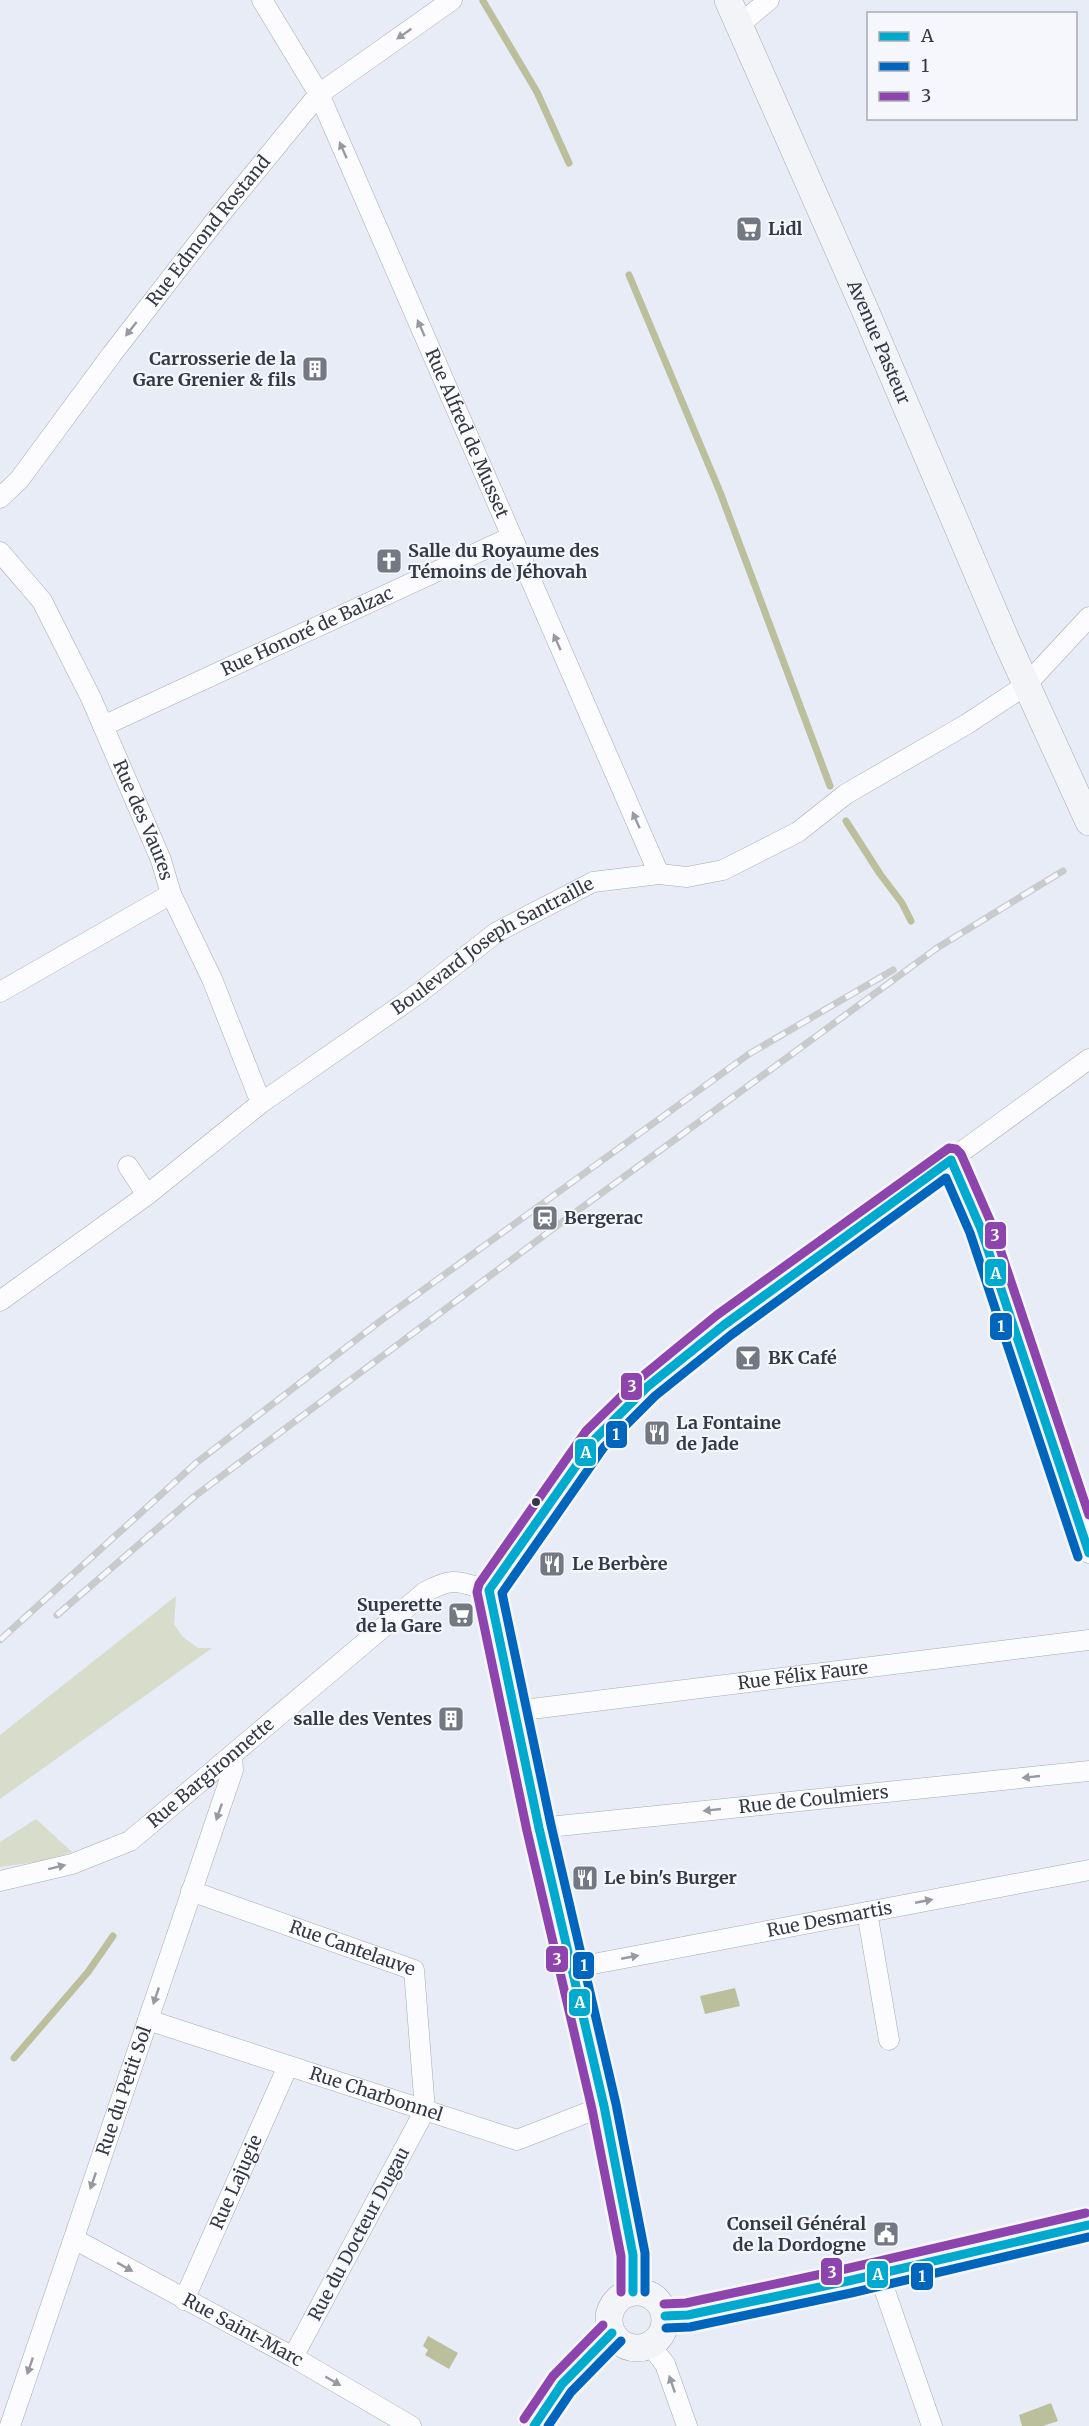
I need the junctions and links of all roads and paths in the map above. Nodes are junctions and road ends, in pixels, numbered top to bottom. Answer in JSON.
{"nodes":[{"id":1,"x":262,"y":0,"type":"edge"},
{"id":2,"x":452,"y":0,"type":"edge"},
{"id":3,"x":728,"y":0,"type":"edge"},
{"id":4,"x":769,"y":0,"type":"edge"},
{"id":5,"x":739,"y":25,"type":"junction"},
{"id":6,"x":319,"y":94,"type":"junction"},
{"id":7,"x":0,"y":498,"type":"edge"},
{"id":8,"x":511,"y":537,"type":"junction"},
{"id":9,"x":0,"y":552,"type":"edge"},
{"id":10,"x":1089,"y":617,"type":"edge"},
{"id":11,"x":1026,"y":685,"type":"junction"},
{"id":12,"x":103,"y":726,"type":"junction"},
{"id":13,"x":1089,"y":822,"type":"edge"},
{"id":14,"x":659,"y":874,"type":"junction"},
{"id":15,"x":171,"y":894,"type":"junction"},
{"id":16,"x":0,"y":992,"type":"edge"},
{"id":17,"x":1089,"y":1059,"type":"edge"},
{"id":18,"x":261,"y":1103,"type":"junction"},
{"id":19,"x":951,"y":1160,"type":"junction"},
{"id":20,"x":128,"y":1166,"type":"dead end"},
{"id":21,"x":147,"y":1195,"type":"junction"},
{"id":22,"x":0,"y":1301,"type":"edge"},
{"id":23,"x":1089,"y":1553,"type":"edge"},
{"id":24,"x":489,"y":1590,"type":"junction"},
{"id":25,"x":1089,"y":1640,"type":"edge"},
{"id":26,"x":515,"y":1711,"type":"junction"},
{"id":27,"x":232,"y":1756,"type":"junction"},
{"id":28,"x":1089,"y":1771,"type":"edge"},
{"id":29,"x":538,"y":1828,"type":"junction"},
{"id":30,"x":1089,"y":1870,"type":"edge"},
{"id":31,"x":0,"y":1881,"type":"edge"},
{"id":32,"x":191,"y":1892,"type":"junction"},
{"id":33,"x":867,"y":1912,"type":"junction"},
{"id":34,"x":572,"y":1968,"type":"junction"},
{"id":35,"x":148,"y":2020,"type":"junction"},
{"id":36,"x":889,"y":2040,"type":"dead end"},
{"id":37,"x":288,"y":2066,"type":"junction"},
{"id":38,"x":604,"y":2106,"type":"junction"},
{"id":39,"x":425,"y":2110,"type":"junction"},
{"id":40,"x":1089,"y":2225,"type":"edge"},
{"id":41,"x":74,"y":2238,"type":"junction"},
{"id":42,"x":879,"y":2274,"type":"junction"},
{"id":43,"x":633,"y":2292,"type":"junction"},
{"id":44,"x":184,"y":2300,"type":"junction"},
{"id":45,"x":665,"y":2316,"type":"junction"},
{"id":46,"x":612,"y":2333,"type":"junction"},
{"id":47,"x":650,"y":2345,"type":"junction"},
{"id":48,"x":292,"y":2357,"type":"junction"},
{"id":49,"x":10,"y":2426,"type":"edge"},
{"id":50,"x":411,"y":2426,"type":"edge"},
{"id":51,"x":534,"y":2426,"type":"edge"},
{"id":52,"x":687,"y":2426,"type":"edge"},
{"id":53,"x":933,"y":2426,"type":"edge"}],
"edges":[{"from":1,"to":6,"type":"street","name":"Rue Alfred de Musset"},
{"from":2,"to":6,"type":"street","name":"Rue Edmond Rostand","one_way":true},
{"from":3,"to":5,"type":"main road","name":"Avenue Pasteur"},
{"from":4,"to":5,"type":"street"},
{"from":5,"to":11,"type":"main road","name":"Avenue Pasteur"},
{"from":6,"to":7,"type":"street","name":"Rue Edmond Rostand","one_way":true},
{"from":8,"to":6,"type":"street","name":"Rue Alfred de Musset","one_way":true},
{"from":8,"to":12,"type":"street","name":"Rue Honoré de Balzac"},
{"from":14,"to":8,"type":"street","name":"Rue Alfred de Musset","one_way":true},
{"from":9,"to":12,"type":"street","name":"Rue des Vaures"},
{"from":10,"to":11,"type":"street","name":"Boulevard Joseph Santraille"},
{"from":11,"to":13,"type":"main road","name":"Avenue Pasteur"},
{"from":11,"to":14,"type":"street","name":"Boulevard Joseph Santraille"},
{"from":12,"to":15,"type":"street","name":"Rue des Vaures"},
{"from":14,"to":18,"type":"street","name":"Boulevard Joseph Santraille"},
{"from":15,"to":16,"type":"street"},
{"from":15,"to":18,"type":"street","name":"Rue des Vaures"},
{"from":17,"to":19,"type":"street"},
{"from":18,"to":21,"type":"street","name":"Boulevard Joseph Santraille"},
{"from":19,"to":23,"type":"street"},
{"from":19,"to":24,"type":"street"},
{"from":20,"to":21,"type":"street"},
{"from":21,"to":22,"type":"street","name":"Boulevard Joseph Santraille"},
{"from":24,"to":26,"type":"street"},
{"from":24,"to":27,"type":"street","name":"Rue Bargironnette"},
{"from":25,"to":26,"type":"street","name":"Rue Félix Faure"},
{"from":26,"to":29,"type":"street"},
{"from":31,"to":27,"type":"street","name":"Rue Bargironnette","one_way":true},
{"from":27,"to":32,"type":"street","name":"Rue du Petit Sol","one_way":true},
{"from":28,"to":29,"type":"street","name":"Rue de Coulmiers","one_way":true},
{"from":29,"to":34,"type":"street"},
{"from":33,"to":30,"type":"street","name":"Rue Desmartis","one_way":true},
{"from":32,"to":35,"type":"street","name":"Rue du Petit Sol","one_way":true},
{"from":32,"to":39,"type":"street","name":"Rue Cantelauve"},
{"from":34,"to":33,"type":"street","name":"Rue Desmartis","one_way":true},
{"from":33,"to":36,"type":"street"},
{"from":34,"to":38,"type":"street"},
{"from":35,"to":37,"type":"street","name":"Rue Charbonnel"},
{"from":35,"to":41,"type":"street","name":"Rue du Petit Sol","one_way":true},
{"from":37,"to":39,"type":"street","name":"Rue Charbonnel"},
{"from":37,"to":44,"type":"street","name":"Rue Lajugie"},
{"from":38,"to":39,"type":"street","name":"Rue Charbonnel"},
{"from":38,"to":43,"type":"street"},
{"from":39,"to":48,"type":"street","name":"Rue du Docteur Dugau"},
{"from":40,"to":42,"type":"main road"},
{"from":41,"to":44,"type":"street","name":"Rue Saint-Marc","one_way":true},
{"from":41,"to":49,"type":"street","name":"Rue du Petit Sol","one_way":true},
{"from":42,"to":45,"type":"main road"},
{"from":42,"to":53,"type":"street"},
{"from":43,"to":45,"type":"main road"},
{"from":43,"to":46,"type":"main road"},
{"from":44,"to":48,"type":"street","name":"Rue Saint-Marc"},
{"from":45,"to":47,"type":"main road"},
{"from":46,"to":47,"type":"main road"},
{"from":46,"to":51,"type":"main road"},
{"from":52,"to":47,"type":"street","one_way":true},
{"from":48,"to":50,"type":"street","name":"Rue Saint-Marc","one_way":true}]}
